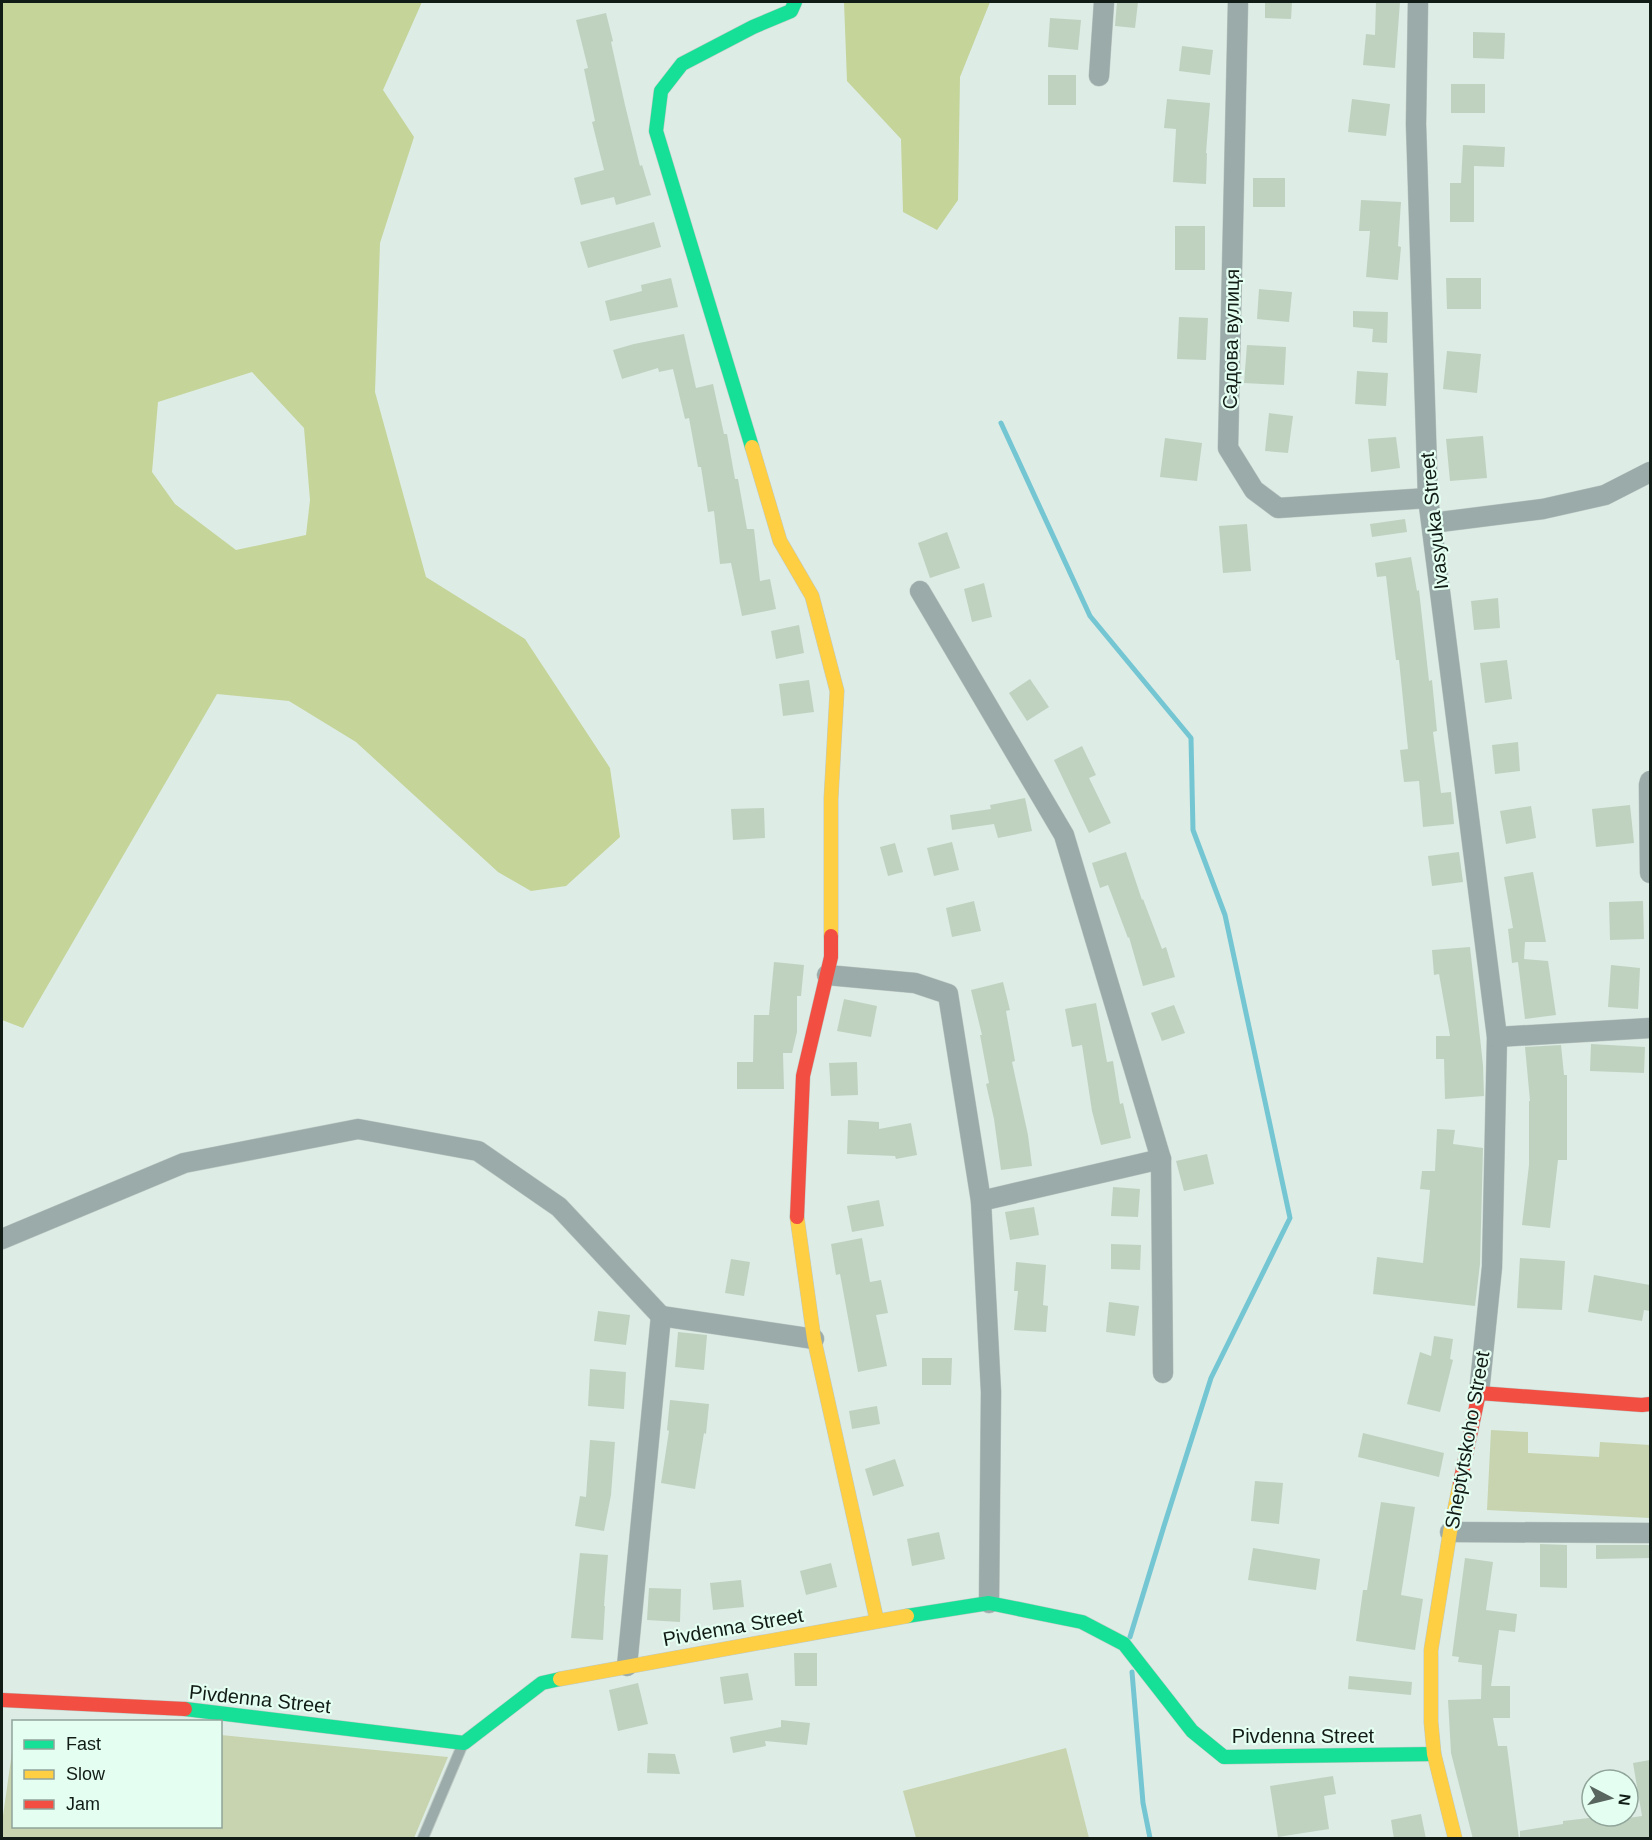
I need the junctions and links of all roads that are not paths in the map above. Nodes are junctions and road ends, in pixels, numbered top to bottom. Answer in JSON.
{"nodes":[{"id":1,"x":795,"y":2,"type":"edge"},
{"id":2,"x":1104,"y":2,"type":"edge"},
{"id":3,"x":1238,"y":2,"type":"edge"},
{"id":4,"x":1418,"y":2,"type":"edge"},
{"id":5,"x":1099,"y":76,"type":"dead end"},
{"id":6,"x":1650,"y":472,"type":"edge"},
{"id":7,"x":1428,"y":498,"type":"junction"},
{"id":8,"x":1432,"y":523,"type":"junction"},
{"id":9,"x":920,"y":591,"type":"dead end"},
{"id":10,"x":1650,"y":782,"type":"edge"},
{"id":11,"x":1650,"y":873,"type":"edge"},
{"id":12,"x":827,"y":975,"type":"junction"},
{"id":13,"x":1650,"y":1028,"type":"edge"},
{"id":14,"x":1497,"y":1037,"type":"junction"},
{"id":15,"x":1161,"y":1159,"type":"junction"},
{"id":16,"x":981,"y":1202,"type":"junction"},
{"id":17,"x":2,"y":1239,"type":"edge"},
{"id":18,"x":661,"y":1316,"type":"junction"},
{"id":19,"x":814,"y":1339,"type":"junction"},
{"id":20,"x":1163,"y":1373,"type":"dead end"},
{"id":21,"x":1479,"y":1393,"type":"junction"},
{"id":22,"x":1650,"y":1404,"type":"edge"},
{"id":23,"x":1450,"y":1532,"type":"junction"},
{"id":24,"x":1650,"y":1533,"type":"edge"},
{"id":25,"x":989,"y":1603,"type":"junction"},
{"id":26,"x":877,"y":1621,"type":"junction"},
{"id":27,"x":627,"y":1666,"type":"junction"},
{"id":28,"x":2,"y":1700,"type":"edge"},
{"id":29,"x":464,"y":1743,"type":"junction"},
{"id":30,"x":1434,"y":1754,"type":"junction"},
{"id":31,"x":423,"y":1839,"type":"edge"},
{"id":32,"x":1455,"y":1839,"type":"edge"}],
"edges":[{"from":1,"to":12,"type":"street"},
{"from":2,"to":5,"type":"street"},
{"from":3,"to":7,"type":"street","name":"Садова вулиця"},
{"from":4,"to":7,"type":"street","name":"Ivasyuka Street"},
{"from":6,"to":8,"type":"street"},
{"from":7,"to":8,"type":"street","name":"Ivasyuka Street"},
{"from":8,"to":14,"type":"street","name":"Ivasyuka Street"},
{"from":9,"to":15,"type":"street"},
{"from":10,"to":11,"type":"street"},
{"from":12,"to":16,"type":"street"},
{"from":12,"to":19,"type":"street"},
{"from":13,"to":14,"type":"street"},
{"from":14,"to":21,"type":"street","name":"Sheptytskoho Street"},
{"from":15,"to":16,"type":"street"},
{"from":15,"to":20,"type":"street"},
{"from":16,"to":25,"type":"street"},
{"from":17,"to":18,"type":"street"},
{"from":18,"to":19,"type":"street"},
{"from":18,"to":27,"type":"street"},
{"from":19,"to":26,"type":"street"},
{"from":21,"to":22,"type":"street"},
{"from":21,"to":23,"type":"street","name":"Sheptytskoho Street"},
{"from":23,"to":24,"type":"street"},
{"from":23,"to":30,"type":"street","name":"Sheptytskoho Street"},
{"from":25,"to":26,"type":"street","name":"Pivdenna Street"},
{"from":25,"to":30,"type":"street","name":"Pivdenna Street"},
{"from":26,"to":27,"type":"street","name":"Pivdenna Street"},
{"from":27,"to":29,"type":"street","name":"Pivdenna Street"},
{"from":28,"to":29,"type":"street","name":"Pivdenna Street"},
{"from":29,"to":31,"type":"lane"},
{"from":30,"to":32,"type":"street","name":"Sheptytskoho Street"}]}
